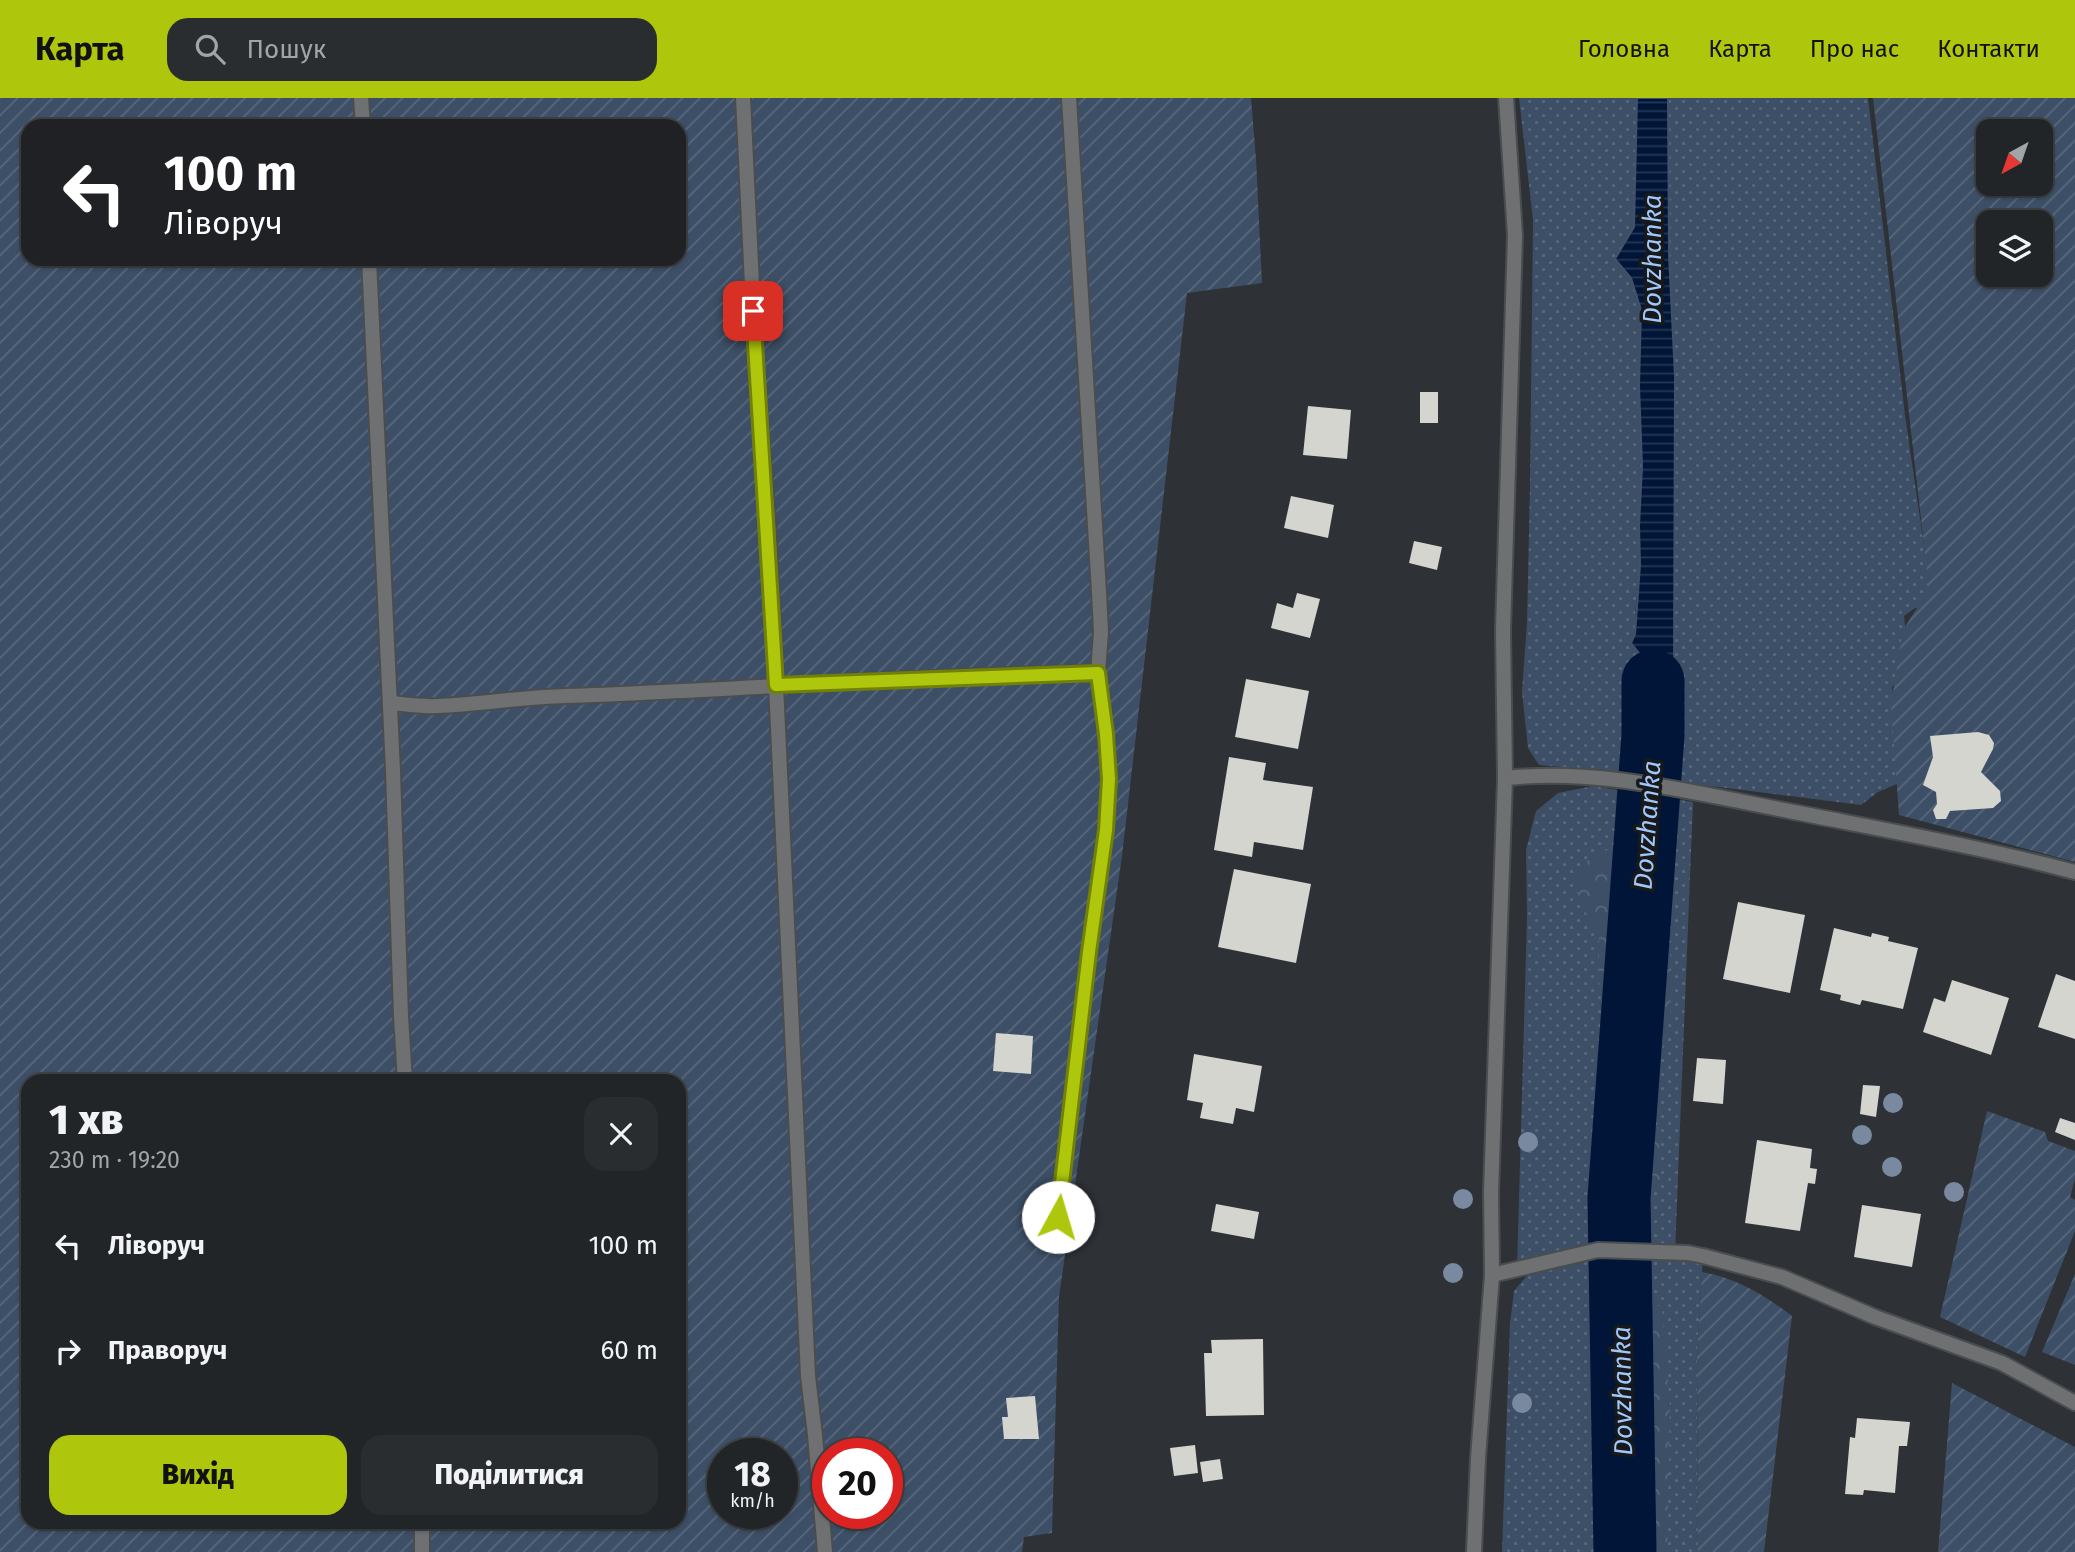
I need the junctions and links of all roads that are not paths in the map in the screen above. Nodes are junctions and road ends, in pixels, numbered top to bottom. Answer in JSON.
{"nodes":[{"id":1,"x":361,"y":98,"type":"edge"},
{"id":2,"x":743,"y":98,"type":"edge"},
{"id":3,"x":1069,"y":98,"type":"edge"},
{"id":4,"x":1506,"y":98,"type":"edge"},
{"id":5,"x":362,"y":119,"type":"edge"},
{"id":6,"x":369,"y":266,"type":"edge"},
{"id":7,"x":1098,"y":673,"type":"junction"},
{"id":8,"x":776,"y":685,"type":"junction"},
{"id":9,"x":390,"y":703,"type":"junction"},
{"id":10,"x":1505,"y":778,"type":"junction"},
{"id":11,"x":2075,"y":872,"type":"edge"},
{"id":12,"x":405,"y":1074,"type":"edge"},
{"id":13,"x":1058,"y":1217,"type":"dead end"},
{"id":14,"x":1492,"y":1275,"type":"junction"},
{"id":15,"x":2075,"y":1403,"type":"edge"},
{"id":16,"x":422,"y":1529,"type":"edge"},
{"id":17,"x":422,"y":1552,"type":"edge"},
{"id":18,"x":825,"y":1552,"type":"edge"},
{"id":19,"x":1474,"y":1552,"type":"edge"}],
"edges":[{"from":1,"to":5,"type":"street"},
{"from":2,"to":8,"type":"street"},
{"from":3,"to":7,"type":"street"},
{"from":4,"to":10,"type":"street"},
{"from":6,"to":9,"type":"street"},
{"from":7,"to":8,"type":"street"},
{"from":7,"to":13,"type":"street"},
{"from":8,"to":9,"type":"street"},
{"from":8,"to":18,"type":"street"},
{"from":9,"to":12,"type":"street"},
{"from":10,"to":11,"type":"street"},
{"from":10,"to":14,"type":"street"},
{"from":14,"to":15,"type":"street"},
{"from":14,"to":19,"type":"street"},
{"from":16,"to":17,"type":"street"}]}
